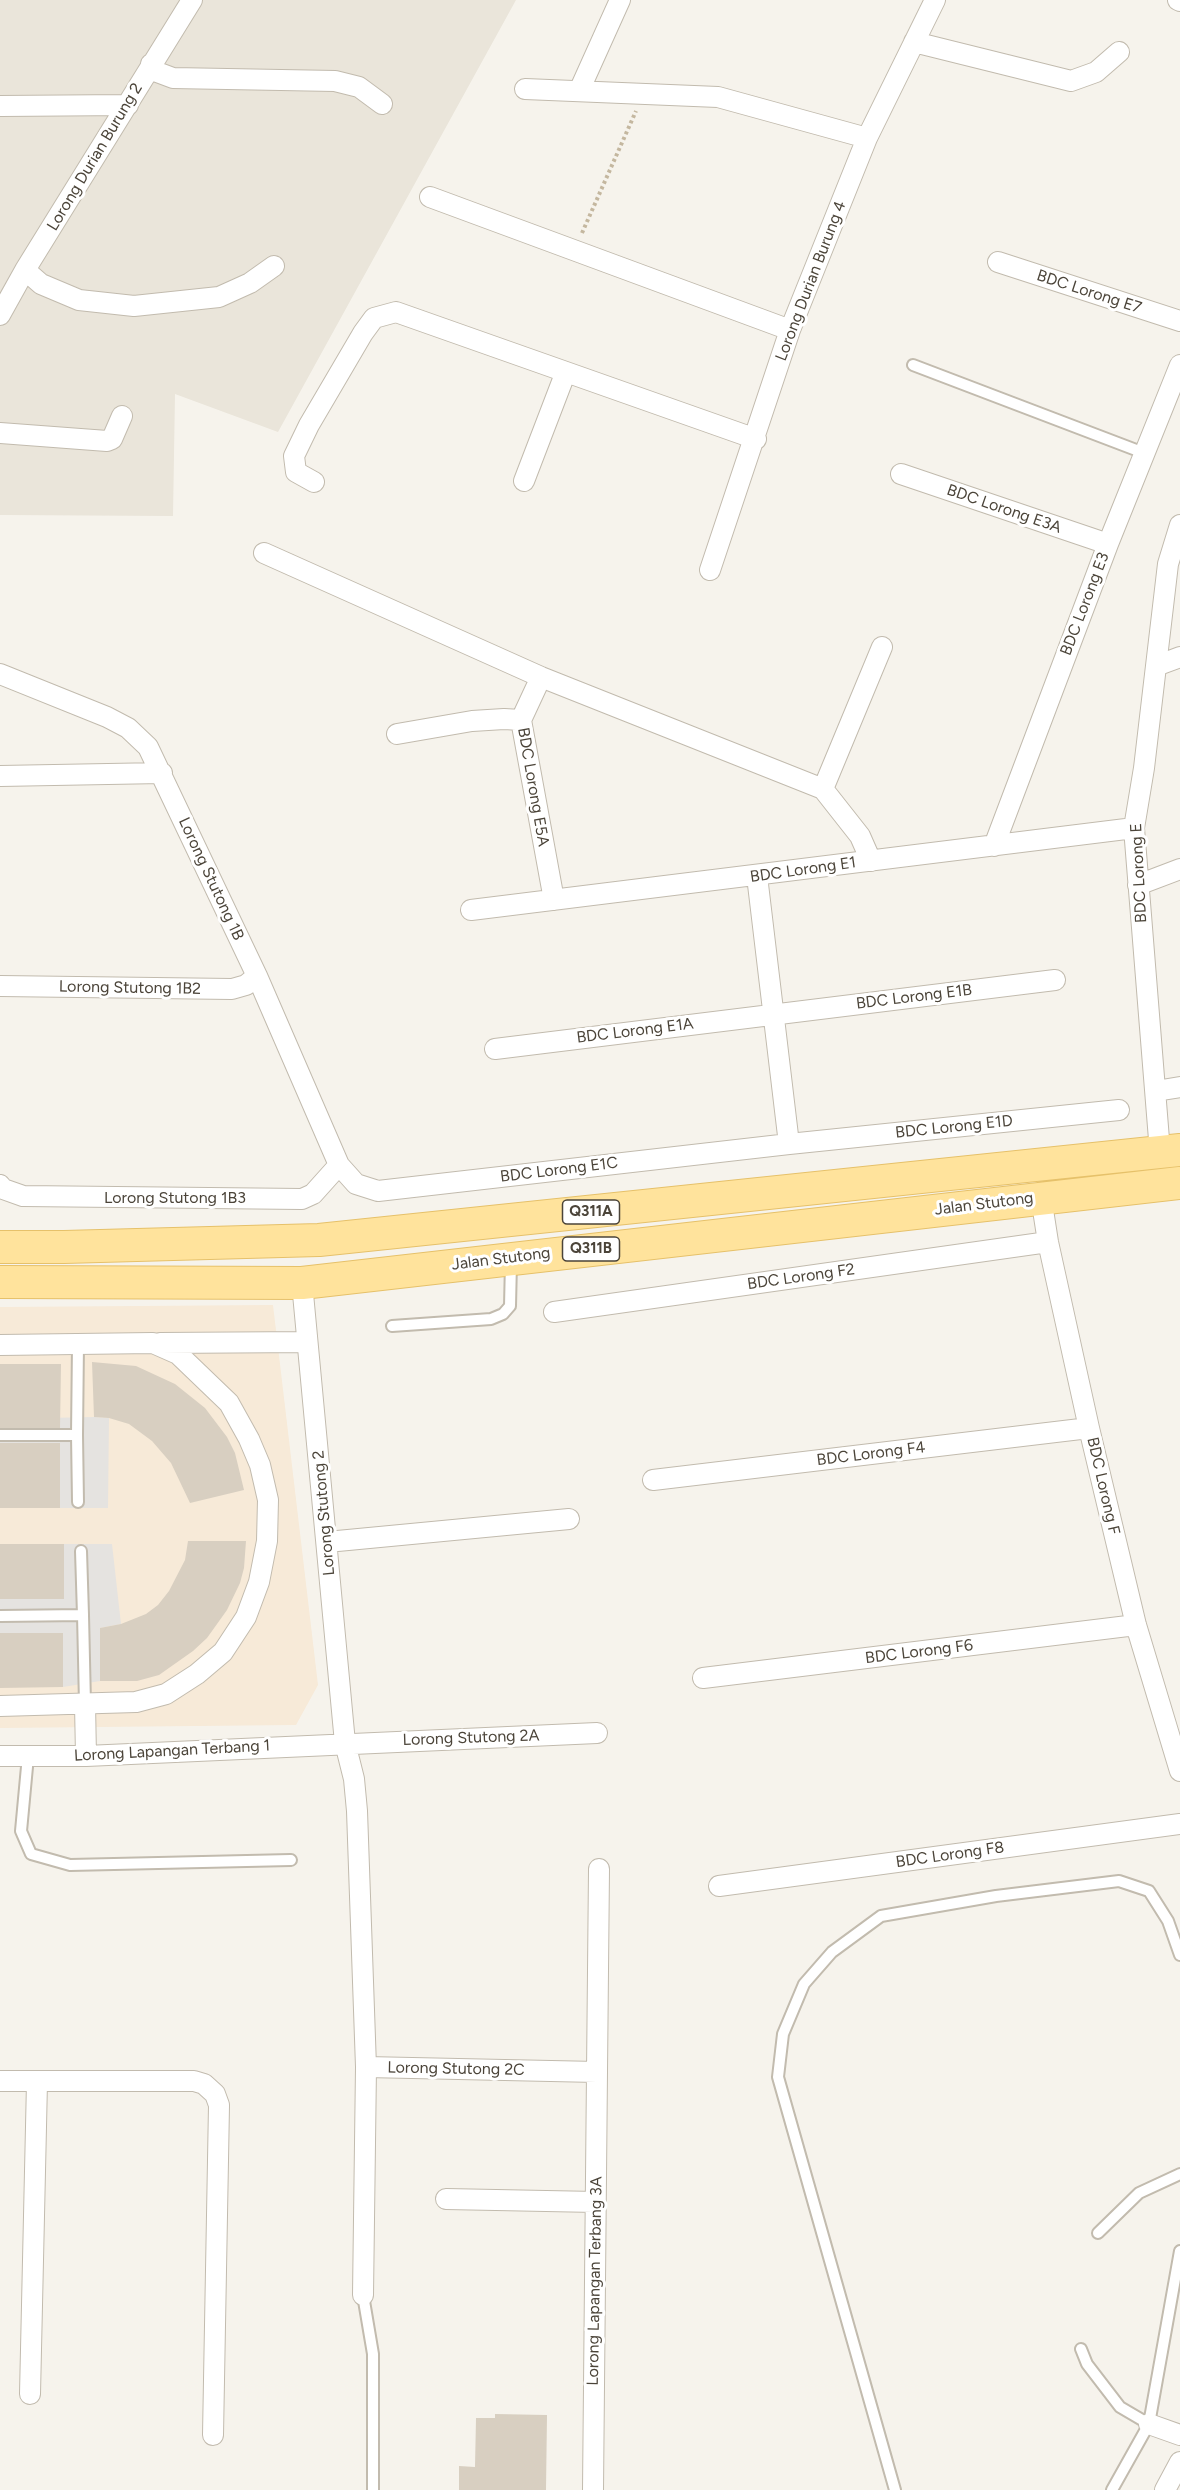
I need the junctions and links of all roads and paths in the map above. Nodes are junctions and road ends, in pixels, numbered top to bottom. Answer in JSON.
{"nodes":[{"id":1,"x":192,"y":0,"type":"edge"},
{"id":2,"x":620,"y":0,"type":"edge"},
{"id":3,"x":935,"y":0,"type":"edge"},
{"id":4,"x":914,"y":42,"type":"junction"},
{"id":5,"x":1119,"y":52,"type":"dead end"},
{"id":6,"x":151,"y":64,"type":"junction"},
{"id":7,"x":525,"y":89,"type":"dead end"},
{"id":8,"x":579,"y":91,"type":"junction"},
{"id":9,"x":643,"y":94,"type":"junction"},
{"id":10,"x":382,"y":104,"type":"dead end"},
{"id":11,"x":128,"y":105,"type":"junction"},
{"id":12,"x":0,"y":106,"type":"edge"},
{"id":13,"x":867,"y":138,"type":"junction"},
{"id":14,"x":430,"y":196,"type":"dead end"},
{"id":15,"x":574,"y":250,"type":"junction"},
{"id":16,"x":998,"y":262,"type":"dead end"},
{"id":17,"x":274,"y":266,"type":"dead end"},
{"id":18,"x":25,"y":270,"type":"junction"},
{"id":19,"x":0,"y":315,"type":"edge"},
{"id":20,"x":1180,"y":321,"type":"edge"},
{"id":21,"x":790,"y":330,"type":"junction"},
{"id":22,"x":913,"y":365,"type":"dead end"},
{"id":23,"x":1180,"y":365,"type":"edge"},
{"id":24,"x":565,"y":374,"type":"junction"},
{"id":25,"x":122,"y":416,"type":"dead end"},
{"id":26,"x":0,"y":433,"type":"edge"},
{"id":27,"x":756,"y":439,"type":"junction"},
{"id":28,"x":1144,"y":453,"type":"junction"},
{"id":29,"x":901,"y":474,"type":"dead end"},
{"id":30,"x":524,"y":481,"type":"dead end"},
{"id":31,"x":314,"y":482,"type":"dead end"},
{"id":32,"x":1180,"y":525,"type":"edge"},
{"id":33,"x":1108,"y":544,"type":"junction"},
{"id":34,"x":264,"y":554,"type":"dead end"},
{"id":35,"x":710,"y":570,"type":"dead end"},
{"id":36,"x":882,"y":647,"type":"dead end"},
{"id":37,"x":1180,"y":657,"type":"edge"},
{"id":38,"x":1156,"y":666,"type":"junction"},
{"id":39,"x":0,"y":674,"type":"edge"},
{"id":40,"x":541,"y":677,"type":"junction"},
{"id":41,"x":521,"y":720,"type":"junction"},
{"id":42,"x":396,"y":734,"type":"dead end"},
{"id":43,"x":162,"y":773,"type":"junction"},
{"id":44,"x":0,"y":776,"type":"edge"},
{"id":45,"x":823,"y":789,"type":"junction"},
{"id":46,"x":1134,"y":828,"type":"junction"},
{"id":47,"x":994,"y":846,"type":"junction"},
{"id":48,"x":871,"y":861,"type":"junction"},
{"id":49,"x":1180,"y":869,"type":"edge"},
{"id":50,"x":757,"y":876,"type":"junction"},
{"id":51,"x":1138,"y":885,"type":"junction"},
{"id":52,"x":554,"y":900,"type":"junction"},
{"id":53,"x":471,"y":910,"type":"dead end"},
{"id":54,"x":257,"y":976,"type":"junction"},
{"id":55,"x":1054,"y":980,"type":"dead end"},
{"id":56,"x":0,"y":986,"type":"edge"},
{"id":57,"x":774,"y":1014,"type":"junction"},
{"id":58,"x":495,"y":1049,"type":"dead end"},
{"id":59,"x":1180,"y":1087,"type":"edge"},
{"id":60,"x":1156,"y":1091,"type":"junction"},
{"id":61,"x":1119,"y":1110,"type":"dead end"},
{"id":62,"x":789,"y":1144,"type":"junction"},
{"id":63,"x":1170,"y":1151,"type":"edge"},
{"id":64,"x":339,"y":1165,"type":"junction"},
{"id":65,"x":1180,"y":1183,"type":"edge"},
{"id":66,"x":0,"y":1185,"type":"edge"},
{"id":67,"x":1041,"y":1197,"type":"junction"},
{"id":68,"x":0,"y":1235,"type":"edge"},
{"id":69,"x":1048,"y":1242,"type":"junction"},
{"id":70,"x":0,"y":1247,"type":"edge"},
{"id":71,"x":64,"y":1247,"type":"junction"},
{"id":72,"x":511,"y":1258,"type":"junction"},
{"id":73,"x":0,"y":1274,"type":"edge"},
{"id":74,"x":0,"y":1282,"type":"edge"},
{"id":75,"x":153,"y":1282,"type":"junction"},
{"id":76,"x":302,"y":1283,"type":"junction"},
{"id":77,"x":554,"y":1312,"type":"dead end"},
{"id":78,"x":392,"y":1326,"type":"dead end"},
{"id":79,"x":153,"y":1342,"type":"junction"},
{"id":80,"x":308,"y":1342,"type":"junction"},
{"id":81,"x":78,"y":1344,"type":"junction"},
{"id":82,"x":0,"y":1345,"type":"edge"},
{"id":83,"x":1089,"y":1428,"type":"junction"},
{"id":84,"x":0,"y":1435,"type":"edge"},
{"id":85,"x":77,"y":1435,"type":"junction"},
{"id":86,"x":653,"y":1480,"type":"dead end"},
{"id":87,"x":78,"y":1502,"type":"dead end"},
{"id":88,"x":569,"y":1519,"type":"dead end"},
{"id":89,"x":327,"y":1542,"type":"junction"},
{"id":90,"x":81,"y":1551,"type":"dead end"},
{"id":91,"x":83,"y":1615,"type":"junction"},
{"id":92,"x":0,"y":1616,"type":"edge"},
{"id":93,"x":1136,"y":1625,"type":"junction"},
{"id":94,"x":703,"y":1678,"type":"dead end"},
{"id":95,"x":84,"y":1704,"type":"junction"},
{"id":96,"x":0,"y":1706,"type":"edge"},
{"id":97,"x":597,"y":1733,"type":"dead end"},
{"id":98,"x":345,"y":1743,"type":"junction"},
{"id":99,"x":0,"y":1756,"type":"edge"},
{"id":100,"x":28,"y":1756,"type":"junction"},
{"id":101,"x":86,"y":1756,"type":"junction"},
{"id":102,"x":1180,"y":1771,"type":"edge"},
{"id":103,"x":1180,"y":1824,"type":"edge"},
{"id":104,"x":291,"y":1860,"type":"dead end"},
{"id":105,"x":599,"y":1869,"type":"dead end"},
{"id":106,"x":719,"y":1886,"type":"dead end"},
{"id":107,"x":1180,"y":1955,"type":"edge"},
{"id":108,"x":366,"y":2067,"type":"junction"},
{"id":109,"x":597,"y":2072,"type":"junction"},
{"id":110,"x":0,"y":2081,"type":"edge"},
{"id":111,"x":37,"y":2082,"type":"junction"},
{"id":112,"x":1180,"y":2174,"type":"edge"},
{"id":113,"x":446,"y":2199,"type":"dead end"},
{"id":114,"x":596,"y":2202,"type":"junction"},
{"id":115,"x":1098,"y":2234,"type":"dead end"},
{"id":116,"x":1180,"y":2251,"type":"edge"},
{"id":117,"x":363,"y":2295,"type":"joint"},
{"id":118,"x":1081,"y":2349,"type":"dead end"},
{"id":119,"x":30,"y":2394,"type":"dead end"},
{"id":120,"x":1149,"y":2424,"type":"junction"},
{"id":121,"x":213,"y":2435,"type":"dead end"},
{"id":122,"x":1180,"y":2435,"type":"edge"},
{"id":123,"x":1180,"y":2462,"type":"edge"},
{"id":124,"x":374,"y":2490,"type":"edge"},
{"id":125,"x":593,"y":2490,"type":"edge"},
{"id":126,"x":895,"y":2490,"type":"edge"},
{"id":127,"x":1112,"y":2490,"type":"edge"},
{"id":128,"x":1165,"y":2490,"type":"edge"}],
"edges":[{"from":1,"to":6,"type":"street","name":"Lorong Durian Burung 2"},
{"from":2,"to":8,"type":"street"},
{"from":3,"to":4,"type":"street","name":"Lorong Durian Burung 4"},
{"from":4,"to":5,"type":"street"},
{"from":4,"to":13,"type":"street","name":"Lorong Durian Burung 4"},
{"from":6,"to":10,"type":"street"},
{"from":6,"to":11,"type":"street","name":"Lorong Durian Burung 2"},
{"from":7,"to":8,"type":"street"},
{"from":8,"to":9,"type":"street"},
{"from":9,"to":13,"type":"street"},
{"from":9,"to":15,"type":"path"},
{"from":11,"to":12,"type":"street"},
{"from":11,"to":18,"type":"street","name":"Lorong Durian Burung 2"},
{"from":13,"to":21,"type":"street","name":"Lorong Durian Burung 4"},
{"from":14,"to":15,"type":"street"},
{"from":15,"to":21,"type":"street"},
{"from":16,"to":20,"type":"street","name":"BDC Lorong E7"},
{"from":17,"to":18,"type":"street"},
{"from":18,"to":19,"type":"street","name":"Lorong Durian Burung 2"},
{"from":21,"to":27,"type":"street","name":"Lorong Durian Burung 4"},
{"from":22,"to":28,"type":"lane"},
{"from":23,"to":28,"type":"street","name":"BDC Lorong E3"},
{"from":24,"to":27,"type":"street"},
{"from":24,"to":30,"type":"street"},
{"from":24,"to":31,"type":"street"},
{"from":25,"to":26,"type":"street"},
{"from":27,"to":35,"type":"street","name":"Lorong Durian Burung 4"},
{"from":28,"to":33,"type":"street","name":"BDC Lorong E3"},
{"from":29,"to":33,"type":"street","name":"BDC Lorong E3A"},
{"from":32,"to":38,"type":"street","name":"BDC Lorong E"},
{"from":33,"to":47,"type":"street","name":"BDC Lorong E3"},
{"from":34,"to":40,"type":"street"},
{"from":36,"to":45,"type":"street"},
{"from":37,"to":38,"type":"street"},
{"from":38,"to":46,"type":"street","name":"BDC Lorong E"},
{"from":39,"to":43,"type":"street","name":"Lorong Stutong 1B"},
{"from":40,"to":41,"type":"street","name":"BDC Lorong E5A"},
{"from":40,"to":45,"type":"street"},
{"from":41,"to":42,"type":"street"},
{"from":41,"to":52,"type":"street","name":"BDC Lorong E5A"},
{"from":43,"to":44,"type":"street"},
{"from":43,"to":54,"type":"street","name":"Lorong Stutong 1B"},
{"from":45,"to":48,"type":"street"},
{"from":46,"to":47,"type":"street","name":"BDC Lorong E1"},
{"from":46,"to":51,"type":"street","name":"BDC Lorong E"},
{"from":47,"to":48,"type":"street","name":"BDC Lorong E1"},
{"from":48,"to":50,"type":"street","name":"BDC Lorong E1"},
{"from":49,"to":51,"type":"street"},
{"from":50,"to":52,"type":"street","name":"BDC Lorong E1"},
{"from":50,"to":57,"type":"street"},
{"from":51,"to":60,"type":"street","name":"BDC Lorong E"},
{"from":52,"to":53,"type":"street","name":"BDC Lorong E1"},
{"from":54,"to":56,"type":"street","name":"Lorong Stutong 1B2"},
{"from":54,"to":64,"type":"street","name":"Lorong Stutong 1B"},
{"from":55,"to":57,"type":"street","name":"BDC Lorong E1B"},
{"from":57,"to":58,"type":"street","name":"BDC Lorong E1A"},
{"from":57,"to":62,"type":"street"},
{"from":59,"to":60,"type":"street"},
{"from":60,"to":63,"type":"street","name":"BDC Lorong E"},
{"from":61,"to":62,"type":"street","name":"BDC Lorong E1D"},
{"from":62,"to":64,"type":"street","name":"BDC Lorong E1C"},
{"from":63,"to":71,"type":"main road","name":"Jalan Stutong","number":"Q311A"},
{"from":64,"to":66,"type":"street","name":"Lorong Stutong 1B3"},
{"from":65,"to":67,"type":"main road","name":"Jalan Stutong","number":"Q311B"},
{"from":67,"to":69,"type":"street","name":"BDC Lorong F"},
{"from":67,"to":72,"type":"main road","name":"Jalan Stutong","number":"Q311B"},
{"from":68,"to":71,"type":"main road"},
{"from":69,"to":77,"type":"street","name":"BDC Lorong F2"},
{"from":69,"to":83,"type":"street","name":"BDC Lorong F"},
{"from":70,"to":71,"type":"main road","name":"Jalan Stutong","number":"Q311A"},
{"from":72,"to":76,"type":"main road","name":"Jalan Stutong","number":"Q311B"},
{"from":72,"to":78,"type":"lane"},
{"from":73,"to":75,"type":"main road"},
{"from":74,"to":75,"type":"main road","name":"Jalan Stutong","number":"Q311B"},
{"from":75,"to":76,"type":"main road","name":"Jalan Stutong","number":"Q311B"},
{"from":76,"to":80,"type":"street","name":"Lorong Stutong 2"},
{"from":79,"to":80,"type":"street"},
{"from":79,"to":81,"type":"street"},
{"from":79,"to":95,"type":"street"},
{"from":80,"to":89,"type":"street","name":"Lorong Stutong 2"},
{"from":81,"to":82,"type":"street"},
{"from":81,"to":85,"type":"lane"},
{"from":83,"to":86,"type":"street","name":"BDC Lorong F4"},
{"from":83,"to":93,"type":"street","name":"BDC Lorong F"},
{"from":84,"to":85,"type":"lane"},
{"from":85,"to":87,"type":"lane"},
{"from":88,"to":89,"type":"street"},
{"from":89,"to":98,"type":"street","name":"Lorong Stutong 2"},
{"from":90,"to":91,"type":"lane"},
{"from":91,"to":92,"type":"lane"},
{"from":91,"to":95,"type":"lane"},
{"from":93,"to":94,"type":"street","name":"BDC Lorong F6"},
{"from":93,"to":102,"type":"street","name":"BDC Lorong F"},
{"from":95,"to":96,"type":"street"},
{"from":95,"to":101,"type":"street"},
{"from":97,"to":98,"type":"street","name":"Lorong Stutong 2A"},
{"from":98,"to":101,"type":"street","name":"Lorong Lapangan Terbang 1"},
{"from":98,"to":108,"type":"street","name":"Lorong Stutong 2C"},
{"from":99,"to":100,"type":"street","name":"Lorong Lapangan Terbang 1"},
{"from":100,"to":101,"type":"street","name":"Lorong Lapangan Terbang 1"},
{"from":100,"to":104,"type":"lane"},
{"from":103,"to":106,"type":"street","name":"BDC Lorong F8"},
{"from":105,"to":109,"type":"street"},
{"from":107,"to":126,"type":"lane"},
{"from":108,"to":109,"type":"street","name":"Lorong Stutong 2C"},
{"from":108,"to":117,"type":"street"},
{"from":109,"to":114,"type":"street","name":"Lorong Lapangan Terbang 3A"},
{"from":110,"to":111,"type":"street"},
{"from":111,"to":119,"type":"street"},
{"from":111,"to":121,"type":"street"},
{"from":112,"to":115,"type":"lane"},
{"from":113,"to":114,"type":"street"},
{"from":114,"to":125,"type":"street","name":"Lorong Lapangan Terbang 3A"},
{"from":116,"to":120,"type":"lane"},
{"from":117,"to":124,"type":"lane"},
{"from":118,"to":120,"type":"lane"},
{"from":120,"to":122,"type":"street"},
{"from":120,"to":127,"type":"lane"},
{"from":123,"to":128,"type":"street"}]}
